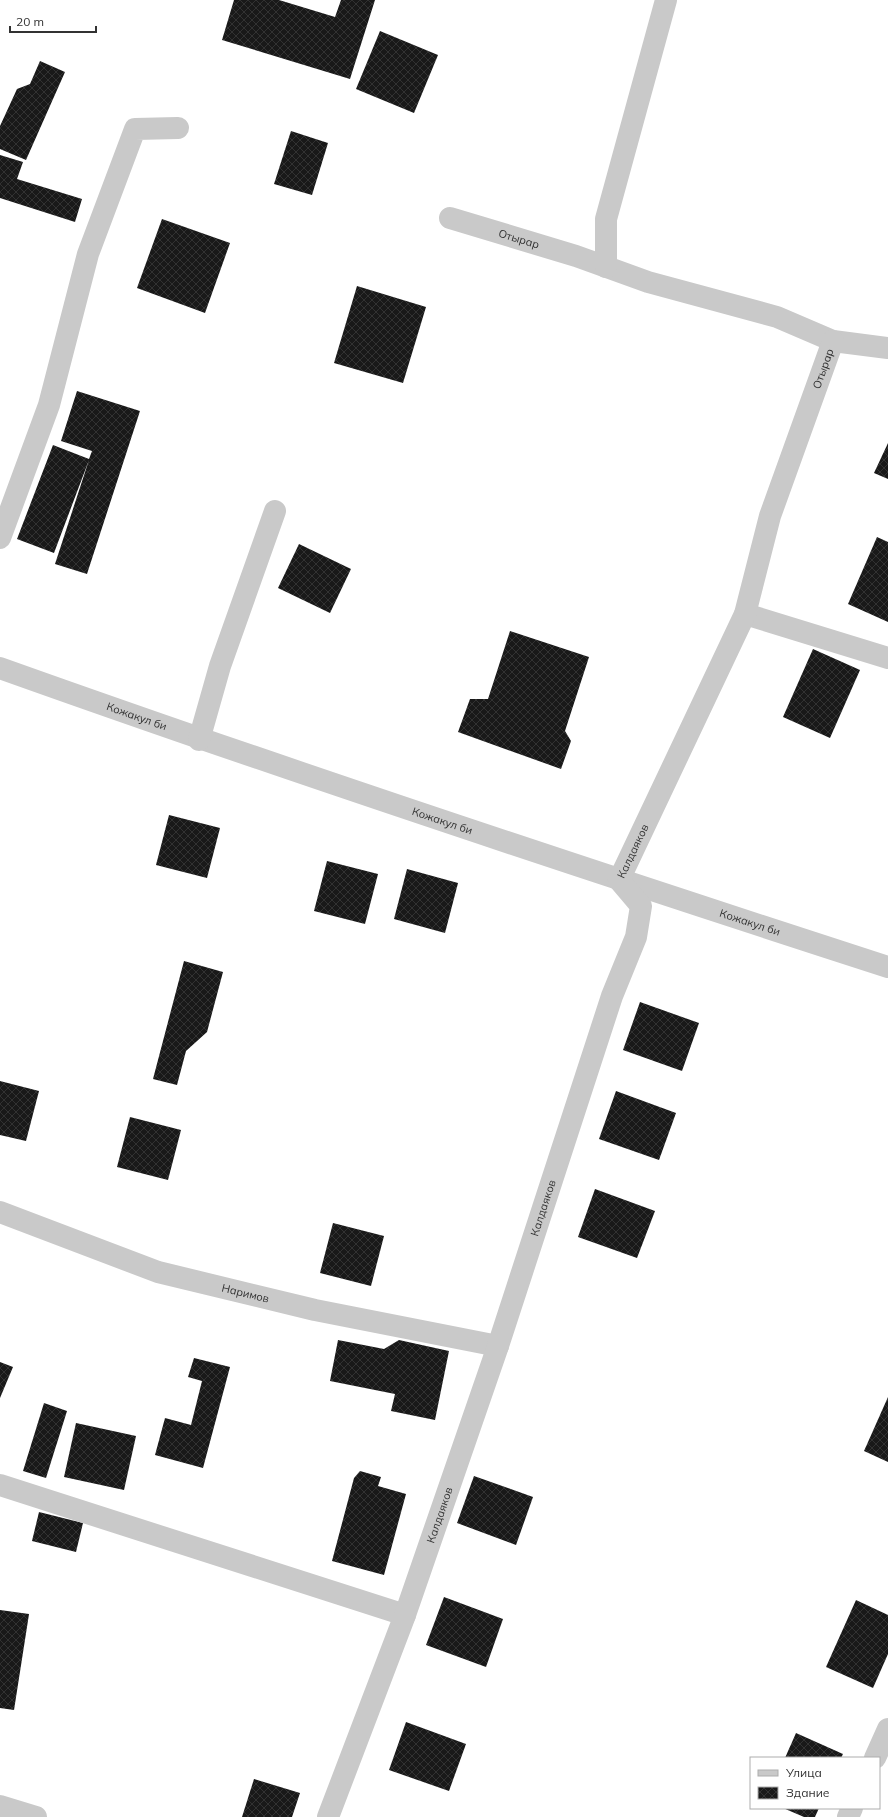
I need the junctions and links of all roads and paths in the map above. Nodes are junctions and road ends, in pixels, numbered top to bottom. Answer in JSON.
{"nodes":[{"id":1,"x":666,"y":0,"type":"edge"},
{"id":2,"x":178,"y":128,"type":"dead end"},
{"id":3,"x":450,"y":218,"type":"dead end"},
{"id":4,"x":606,"y":267,"type":"junction"},
{"id":5,"x":833,"y":341,"type":"junction"},
{"id":6,"x":888,"y":348,"type":"edge"},
{"id":7,"x":276,"y":512,"type":"dead end"},
{"id":8,"x":0,"y":538,"type":"edge"},
{"id":9,"x":745,"y":614,"type":"junction"},
{"id":10,"x":888,"y":658,"type":"edge"},
{"id":11,"x":0,"y":668,"type":"edge"},
{"id":12,"x":199,"y":740,"type":"junction"},
{"id":13,"x":619,"y":880,"type":"junction"},
{"id":14,"x":888,"y":967,"type":"edge"},
{"id":15,"x":0,"y":1212,"type":"edge"},
{"id":16,"x":498,"y":1346,"type":"junction"},
{"id":17,"x":0,"y":1485,"type":"edge"},
{"id":18,"x":405,"y":1615,"type":"junction"},
{"id":19,"x":888,"y":1729,"type":"edge"},
{"id":20,"x":875,"y":1757,"type":"edge"},
{"id":21,"x":0,"y":1806,"type":"edge"},
{"id":22,"x":36,"y":1817,"type":"edge"},
{"id":23,"x":328,"y":1817,"type":"edge"}],
"edges":[{"from":1,"to":4,"type":"street"},
{"from":2,"to":8,"type":"street"},
{"from":3,"to":4,"type":"street","name":"Отырар"},
{"from":4,"to":5,"type":"street","name":"Отырар"},
{"from":5,"to":6,"type":"street"},
{"from":5,"to":9,"type":"street","name":"Отырар"},
{"from":7,"to":12,"type":"street"},
{"from":9,"to":10,"type":"street"},
{"from":9,"to":13,"type":"street","name":"Калдаяков"},
{"from":11,"to":12,"type":"street","name":"Кожакул би"},
{"from":12,"to":13,"type":"street","name":"Кожакул би"},
{"from":13,"to":14,"type":"street","name":"Кожакул би"},
{"from":13,"to":16,"type":"street","name":"Калдаяков"},
{"from":15,"to":16,"type":"street","name":"Наримов"},
{"from":16,"to":18,"type":"street","name":"Калдаяков"},
{"from":17,"to":18,"type":"street"},
{"from":18,"to":23,"type":"street","name":"Калдаяков"},
{"from":19,"to":20,"type":"street"},
{"from":21,"to":22,"type":"street"}]}
